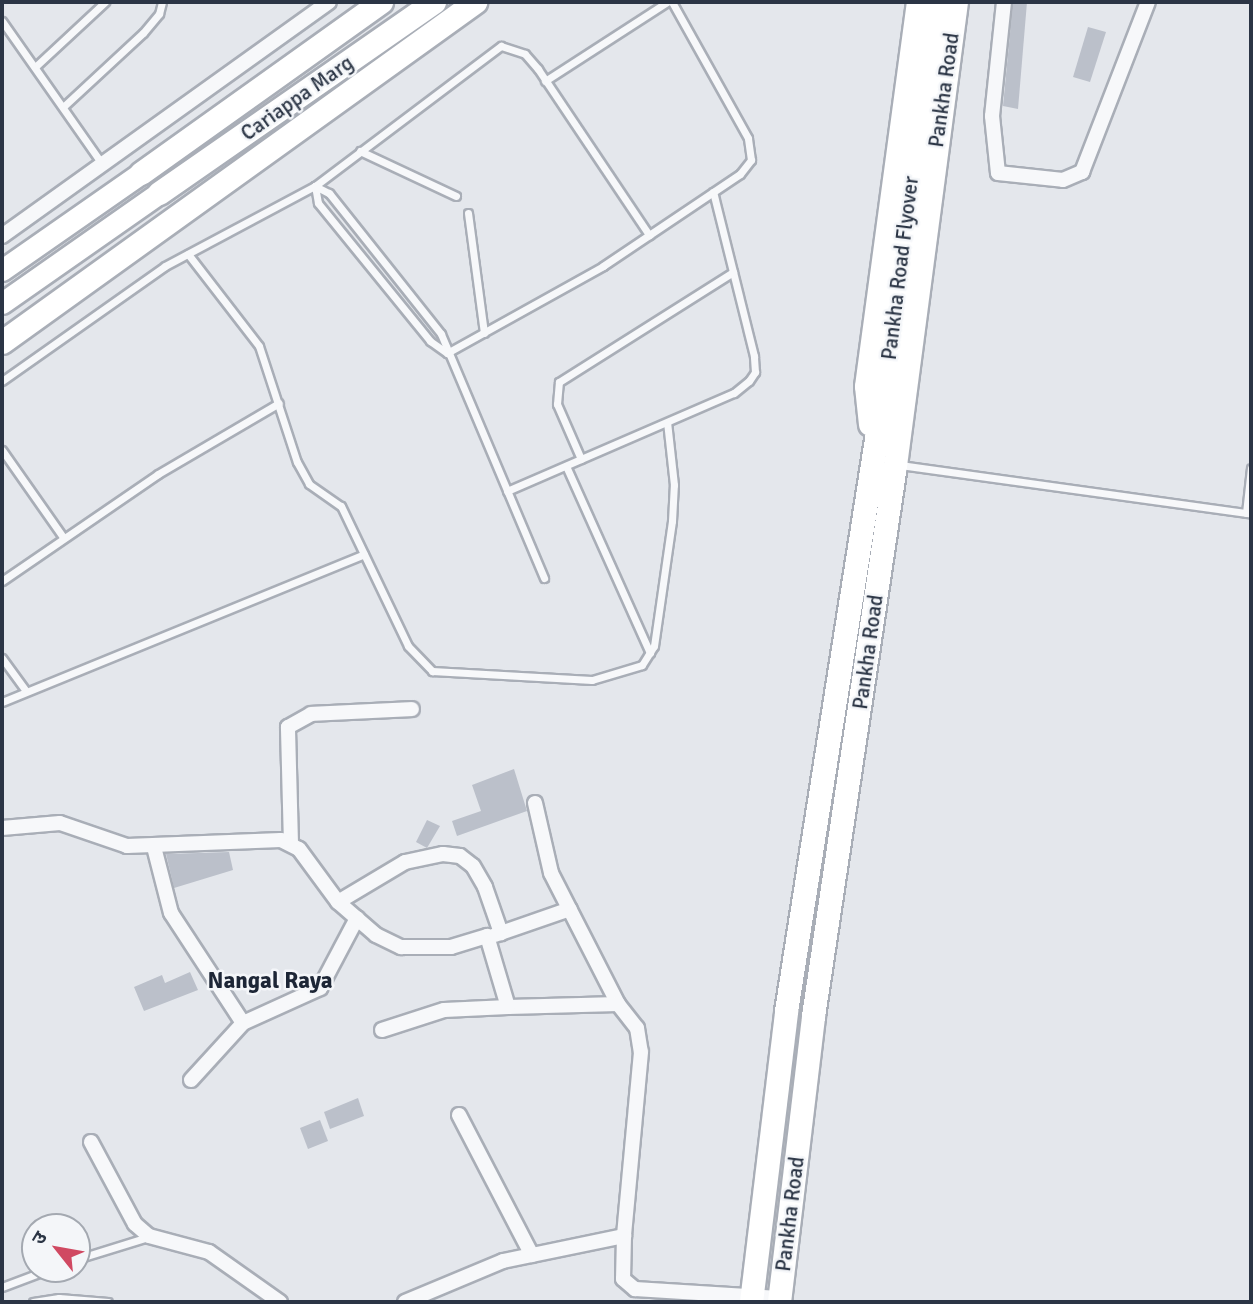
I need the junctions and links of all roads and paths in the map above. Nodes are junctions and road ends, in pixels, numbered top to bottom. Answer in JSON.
{"nodes":[{"id":1,"x":106,"y":2,"type":"edge"},
{"id":2,"x":162,"y":2,"type":"edge"},
{"id":3,"x":329,"y":2,"type":"edge"},
{"id":4,"x":381,"y":2,"type":"edge"},
{"id":5,"x":435,"y":2,"type":"edge"},
{"id":6,"x":475,"y":2,"type":"edge"},
{"id":7,"x":667,"y":2,"type":"edge"},
{"id":8,"x":672,"y":2,"type":"edge"},
{"id":9,"x":918,"y":2,"type":"edge"},
{"id":10,"x":935,"y":2,"type":"edge"},
{"id":11,"x":956,"y":2,"type":"edge"},
{"id":12,"x":1004,"y":2,"type":"edge"},
{"id":13,"x":1148,"y":2,"type":"edge"},
{"id":14,"x":2,"y":21,"type":"edge"},
{"id":15,"x":36,"y":67,"type":"junction"},
{"id":16,"x":545,"y":80,"type":"junction"},
{"id":17,"x":63,"y":107,"type":"junction"},
{"id":18,"x":360,"y":152,"type":"junction"},
{"id":19,"x":102,"y":164,"type":"junction"},
{"id":20,"x":141,"y":173,"type":"joint"},
{"id":21,"x":315,"y":186,"type":"junction"},
{"id":22,"x":713,"y":192,"type":"junction"},
{"id":23,"x":159,"y":193,"type":"joint"},
{"id":24,"x":456,"y":196,"type":"dead end"},
{"id":25,"x":468,"y":213,"type":"dead end"},
{"id":26,"x":649,"y":235,"type":"junction"},
{"id":27,"x":2,"y":236,"type":"edge"},
{"id":28,"x":188,"y":254,"type":"junction"},
{"id":29,"x":2,"y":270,"type":"edge"},
{"id":30,"x":733,"y":272,"type":"junction"},
{"id":31,"x":2,"y":303,"type":"edge"},
{"id":32,"x":484,"y":333,"type":"junction"},
{"id":33,"x":2,"y":342,"type":"edge"},
{"id":34,"x":447,"y":353,"type":"junction"},
{"id":35,"x":2,"y":381,"type":"edge"},
{"id":36,"x":279,"y":403,"type":"junction"},
{"id":37,"x":667,"y":422,"type":"junction"},
{"id":38,"x":2,"y":450,"type":"edge"},
{"id":39,"x":873,"y":451,"type":"junction"},
{"id":40,"x":581,"y":459,"type":"junction"},
{"id":41,"x":895,"y":465,"type":"junction"},
{"id":42,"x":566,"y":466,"type":"junction"},
{"id":43,"x":1251,"y":468,"type":"edge"},
{"id":44,"x":507,"y":491,"type":"junction"},
{"id":45,"x":1249,"y":513,"type":"edge"},
{"id":46,"x":63,"y":537,"type":"junction"},
{"id":47,"x":364,"y":554,"type":"junction"},
{"id":48,"x":544,"y":578,"type":"dead end"},
{"id":49,"x":2,"y":581,"type":"edge"},
{"id":50,"x":650,"y":653,"type":"junction"},
{"id":51,"x":2,"y":657,"type":"edge"},
{"id":52,"x":25,"y":690,"type":"junction"},
{"id":53,"x":2,"y":702,"type":"edge"},
{"id":54,"x":412,"y":709,"type":"dead end"},
{"id":55,"x":535,"y":803,"type":"dead end"},
{"id":56,"x":2,"y":828,"type":"edge"},
{"id":57,"x":291,"y":844,"type":"junction"},
{"id":58,"x":154,"y":847,"type":"junction"},
{"id":59,"x":338,"y":902,"type":"junction"},
{"id":60,"x":570,"y":909,"type":"junction"},
{"id":61,"x":357,"y":918,"type":"junction"},
{"id":62,"x":494,"y":935,"type":"junction"},
{"id":63,"x":618,"y":1004,"type":"junction"},
{"id":64,"x":508,"y":1007,"type":"junction"},
{"id":65,"x":243,"y":1023,"type":"junction"},
{"id":66,"x":382,"y":1030,"type":"dead end"},
{"id":67,"x":191,"y":1080,"type":"dead end"},
{"id":68,"x":459,"y":1115,"type":"dead end"},
{"id":69,"x":91,"y":1142,"type":"dead end"},
{"id":70,"x":149,"y":1236,"type":"junction"},
{"id":71,"x":624,"y":1236,"type":"junction"},
{"id":72,"x":91,"y":1253,"type":"edge"},
{"id":73,"x":532,"y":1255,"type":"junction"},
{"id":74,"x":21,"y":1280,"type":"edge"},
{"id":75,"x":2,"y":1287,"type":"edge"},
{"id":76,"x":751,"y":1298,"type":"edge"},
{"id":77,"x":779,"y":1300,"type":"edge"},
{"id":78,"x":33,"y":1302,"type":"edge"},
{"id":79,"x":108,"y":1302,"type":"edge"},
{"id":80,"x":280,"y":1302,"type":"edge"},
{"id":81,"x":405,"y":1302,"type":"edge"}],
"edges":[{"from":1,"to":15,"type":"lane"},
{"from":2,"to":17,"type":"lane"},
{"from":3,"to":19,"type":"street"},
{"from":4,"to":20,"type":"main road","name":"Cariappa Marg"},
{"from":5,"to":23,"type":"main road","name":"Cariappa Marg"},
{"from":6,"to":33,"type":"main road"},
{"from":7,"to":16,"type":"lane"},
{"from":8,"to":22,"type":"lane"},
{"from":9,"to":39,"type":"main road"},
{"from":10,"to":39,"type":"main road","name":"Pankha Road Flyover"},
{"from":11,"to":41,"type":"main road","name":"Pankha Road"},
{"from":12,"to":13,"type":"street"},
{"from":14,"to":15,"type":"lane"},
{"from":15,"to":17,"type":"lane"},
{"from":16,"to":18,"type":"lane"},
{"from":16,"to":26,"type":"lane"},
{"from":17,"to":19,"type":"lane"},
{"from":18,"to":21,"type":"lane"},
{"from":18,"to":24,"type":"lane"},
{"from":19,"to":27,"type":"street"},
{"from":20,"to":29,"type":"main road"},
{"from":21,"to":28,"type":"lane"},
{"from":21,"to":34,"type":"lane"},
{"from":21,"to":34,"type":"lane"},
{"from":22,"to":26,"type":"lane"},
{"from":22,"to":30,"type":"lane"},
{"from":23,"to":31,"type":"main road"},
{"from":25,"to":32,"type":"lane"},
{"from":26,"to":32,"type":"lane"},
{"from":28,"to":35,"type":"lane"},
{"from":28,"to":36,"type":"lane"},
{"from":30,"to":37,"type":"lane"},
{"from":30,"to":40,"type":"lane"},
{"from":32,"to":34,"type":"lane"},
{"from":34,"to":44,"type":"lane"},
{"from":36,"to":46,"type":"lane"},
{"from":36,"to":47,"type":"lane"},
{"from":37,"to":40,"type":"lane"},
{"from":37,"to":50,"type":"lane"},
{"from":38,"to":46,"type":"lane"},
{"from":39,"to":76,"type":"main road","name":"Pankha Road"},
{"from":40,"to":42,"type":"lane"},
{"from":41,"to":45,"type":"lane"},
{"from":41,"to":77,"type":"main road","name":"Pankha Road"},
{"from":42,"to":44,"type":"lane"},
{"from":42,"to":50,"type":"lane"},
{"from":43,"to":45,"type":"lane"},
{"from":44,"to":48,"type":"lane"},
{"from":46,"to":49,"type":"lane"},
{"from":47,"to":50,"type":"lane"},
{"from":47,"to":52,"type":"lane"},
{"from":51,"to":52,"type":"lane"},
{"from":52,"to":53,"type":"lane"},
{"from":54,"to":57,"type":"street"},
{"from":55,"to":60,"type":"street"},
{"from":56,"to":58,"type":"street"},
{"from":57,"to":58,"type":"street"},
{"from":57,"to":59,"type":"street"},
{"from":58,"to":65,"type":"street"},
{"from":59,"to":61,"type":"street"},
{"from":59,"to":62,"type":"street"},
{"from":60,"to":62,"type":"street"},
{"from":60,"to":63,"type":"street"},
{"from":61,"to":62,"type":"street"},
{"from":61,"to":65,"type":"street"},
{"from":62,"to":64,"type":"street"},
{"from":63,"to":64,"type":"street"},
{"from":63,"to":71,"type":"street"},
{"from":64,"to":66,"type":"street"},
{"from":65,"to":67,"type":"street"},
{"from":68,"to":73,"type":"street"},
{"from":69,"to":70,"type":"street"},
{"from":70,"to":72,"type":"lane"},
{"from":70,"to":80,"type":"street"},
{"from":71,"to":73,"type":"street"},
{"from":71,"to":76,"type":"street"},
{"from":73,"to":81,"type":"street"},
{"from":74,"to":75,"type":"lane"},
{"from":76,"to":77,"type":"street"},
{"from":78,"to":79,"type":"lane"}]}
